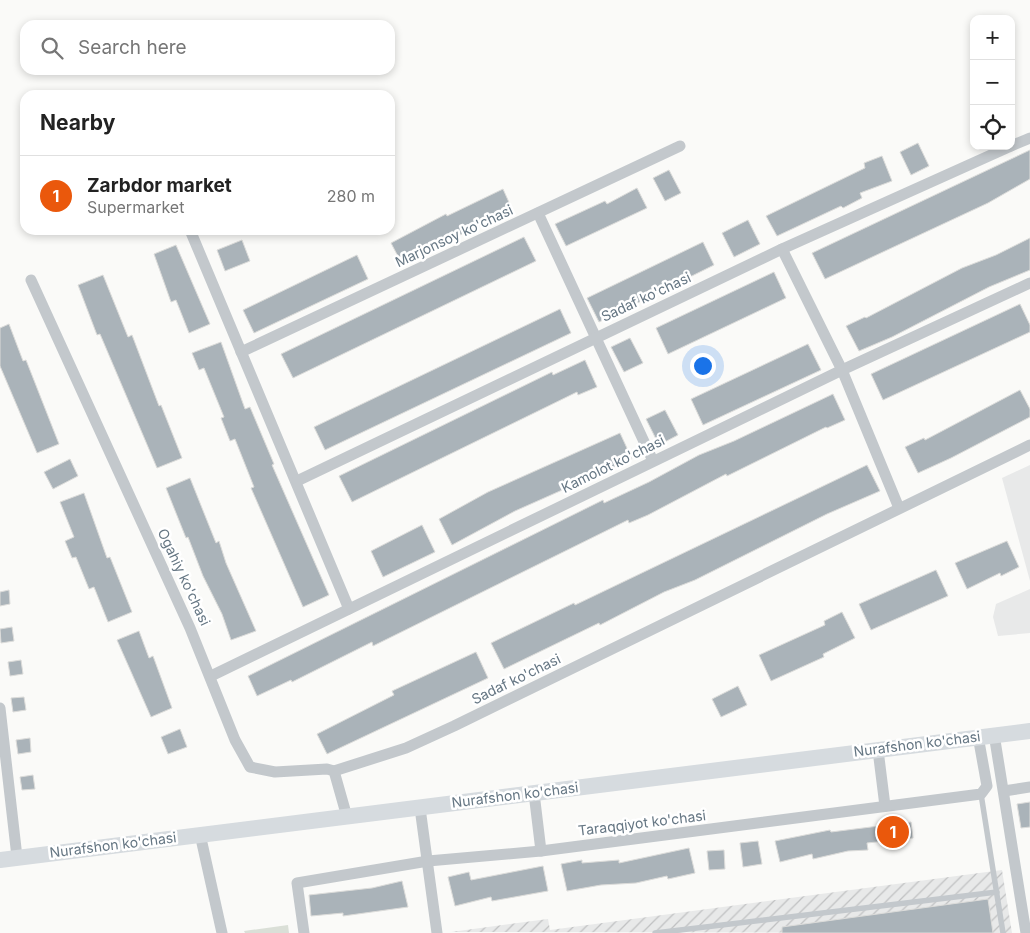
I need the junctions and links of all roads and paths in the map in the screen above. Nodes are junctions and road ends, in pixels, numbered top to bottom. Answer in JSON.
{"nodes":[{"id":1,"x":1030,"y":138,"type":"edge"},
{"id":2,"x":1015,"y":144,"type":"edge"},
{"id":3,"x":680,"y":146,"type":"dead end"},
{"id":4,"x":1002,"y":150,"type":"edge"},
{"id":5,"x":538,"y":213,"type":"junction"},
{"id":6,"x":192,"y":235,"type":"edge"},
{"id":7,"x":782,"y":249,"type":"junction"},
{"id":8,"x":31,"y":280,"type":"dead end"},
{"id":9,"x":1030,"y":283,"type":"edge"},
{"id":10,"x":595,"y":338,"type":"junction"},
{"id":11,"x":242,"y":352,"type":"junction"},
{"id":12,"x":842,"y":370,"type":"junction"},
{"id":13,"x":1030,"y":445,"type":"edge"},
{"id":14,"x":654,"y":461,"type":"junction"},
{"id":15,"x":297,"y":481,"type":"junction"},
{"id":16,"x":899,"y":508,"type":"junction"},
{"id":17,"x":348,"y":609,"type":"junction"},
{"id":18,"x":211,"y":676,"type":"junction"},
{"id":19,"x":0,"y":708,"type":"edge"},
{"id":20,"x":1030,"y":731,"type":"edge"},
{"id":21,"x":986,"y":735,"type":"junction"},
{"id":22,"x":878,"y":750,"type":"junction"},
{"id":23,"x":334,"y":771,"type":"junction"},
{"id":24,"x":1030,"y":787,"type":"edge"},
{"id":25,"x":1004,"y":791,"type":"junction"},
{"id":26,"x":534,"y":793,"type":"junction"},
{"id":27,"x":981,"y":794,"type":"junction"},
{"id":28,"x":885,"y":806,"type":"junction"},
{"id":29,"x":420,"y":808,"type":"junction"},
{"id":30,"x":347,"y":817,"type":"junction"},
{"id":31,"x":200,"y":834,"type":"junction"},
{"id":32,"x":541,"y":851,"type":"junction"},
{"id":33,"x":17,"y":858,"type":"junction"},
{"id":34,"x":0,"y":860,"type":"edge"},
{"id":35,"x":428,"y":861,"type":"junction"},
{"id":36,"x":996,"y":892,"type":"junction"},
{"id":37,"x":1027,"y":928,"type":"edge"},
{"id":38,"x":222,"y":933,"type":"edge"},
{"id":39,"x":304,"y":933,"type":"edge"},
{"id":40,"x":437,"y":933,"type":"edge"},
{"id":41,"x":654,"y":933,"type":"edge"},
{"id":42,"x":1003,"y":933,"type":"edge"}],
"edges":[{"from":1,"to":2,"type":"street","name":"Sadaf ko'chasi"},
{"from":3,"to":5,"type":"street","name":"Marjonsoy ko'chasi"},
{"from":4,"to":7,"type":"street","name":"Sadaf ko'chasi"},
{"from":5,"to":10,"type":"street"},
{"from":5,"to":11,"type":"street","name":"Marjonsoy ko'chasi"},
{"from":6,"to":11,"type":"street"},
{"from":7,"to":10,"type":"street","name":"Sadaf ko'chasi"},
{"from":7,"to":12,"type":"street"},
{"from":8,"to":18,"type":"street","name":"Ogahiy ko'chasi"},
{"from":9,"to":12,"type":"street","name":"Kamolot ko'chasi"},
{"from":10,"to":14,"type":"street"},
{"from":10,"to":15,"type":"street","name":"Sadaf ko'chasi"},
{"from":11,"to":15,"type":"street"},
{"from":12,"to":14,"type":"street","name":"Kamolot ko'chasi"},
{"from":12,"to":16,"type":"street"},
{"from":13,"to":16,"type":"street","name":"Sadaf ko'chasi"},
{"from":14,"to":17,"type":"street","name":"Kamolot ko'chasi"},
{"from":15,"to":17,"type":"street"},
{"from":16,"to":23,"type":"street","name":"Sadaf ko'chasi"},
{"from":17,"to":18,"type":"street","name":"Kamolot ko'chasi"},
{"from":18,"to":23,"type":"street","name":"Ogahiy ko'chasi"},
{"from":19,"to":33,"type":"street"},
{"from":20,"to":21,"type":"street","name":"Nurafshon ko'chasi"},
{"from":21,"to":22,"type":"street","name":"Nurafshon ko'chasi"},
{"from":21,"to":25,"type":"street"},
{"from":21,"to":27,"type":"street"},
{"from":22,"to":26,"type":"street","name":"Nurafshon ko'chasi"},
{"from":22,"to":28,"type":"street"},
{"from":23,"to":30,"type":"street"},
{"from":24,"to":25,"type":"street"},
{"from":25,"to":37,"type":"street"},
{"from":26,"to":29,"type":"street","name":"Nurafshon ko'chasi"},
{"from":26,"to":32,"type":"street"},
{"from":27,"to":28,"type":"street","name":"Taraqqiyot ko'chasi"},
{"from":27,"to":36,"type":"lane"},
{"from":28,"to":32,"type":"street","name":"Taraqqiyot ko'chasi"},
{"from":29,"to":30,"type":"street","name":"Nurafshon ko'chasi"},
{"from":29,"to":35,"type":"street"},
{"from":30,"to":31,"type":"street","name":"Nurafshon ko'chasi"},
{"from":31,"to":33,"type":"street","name":"Nurafshon ko'chasi"},
{"from":31,"to":38,"type":"street"},
{"from":32,"to":35,"type":"street","name":"Taraqqiyot ko'chasi"},
{"from":33,"to":34,"type":"street","name":"Nurafshon ko'chasi"},
{"from":35,"to":39,"type":"street","name":"Taraqqiyot ko'chasi"},
{"from":35,"to":40,"type":"street"},
{"from":36,"to":41,"type":"lane"},
{"from":36,"to":42,"type":"lane"}]}
